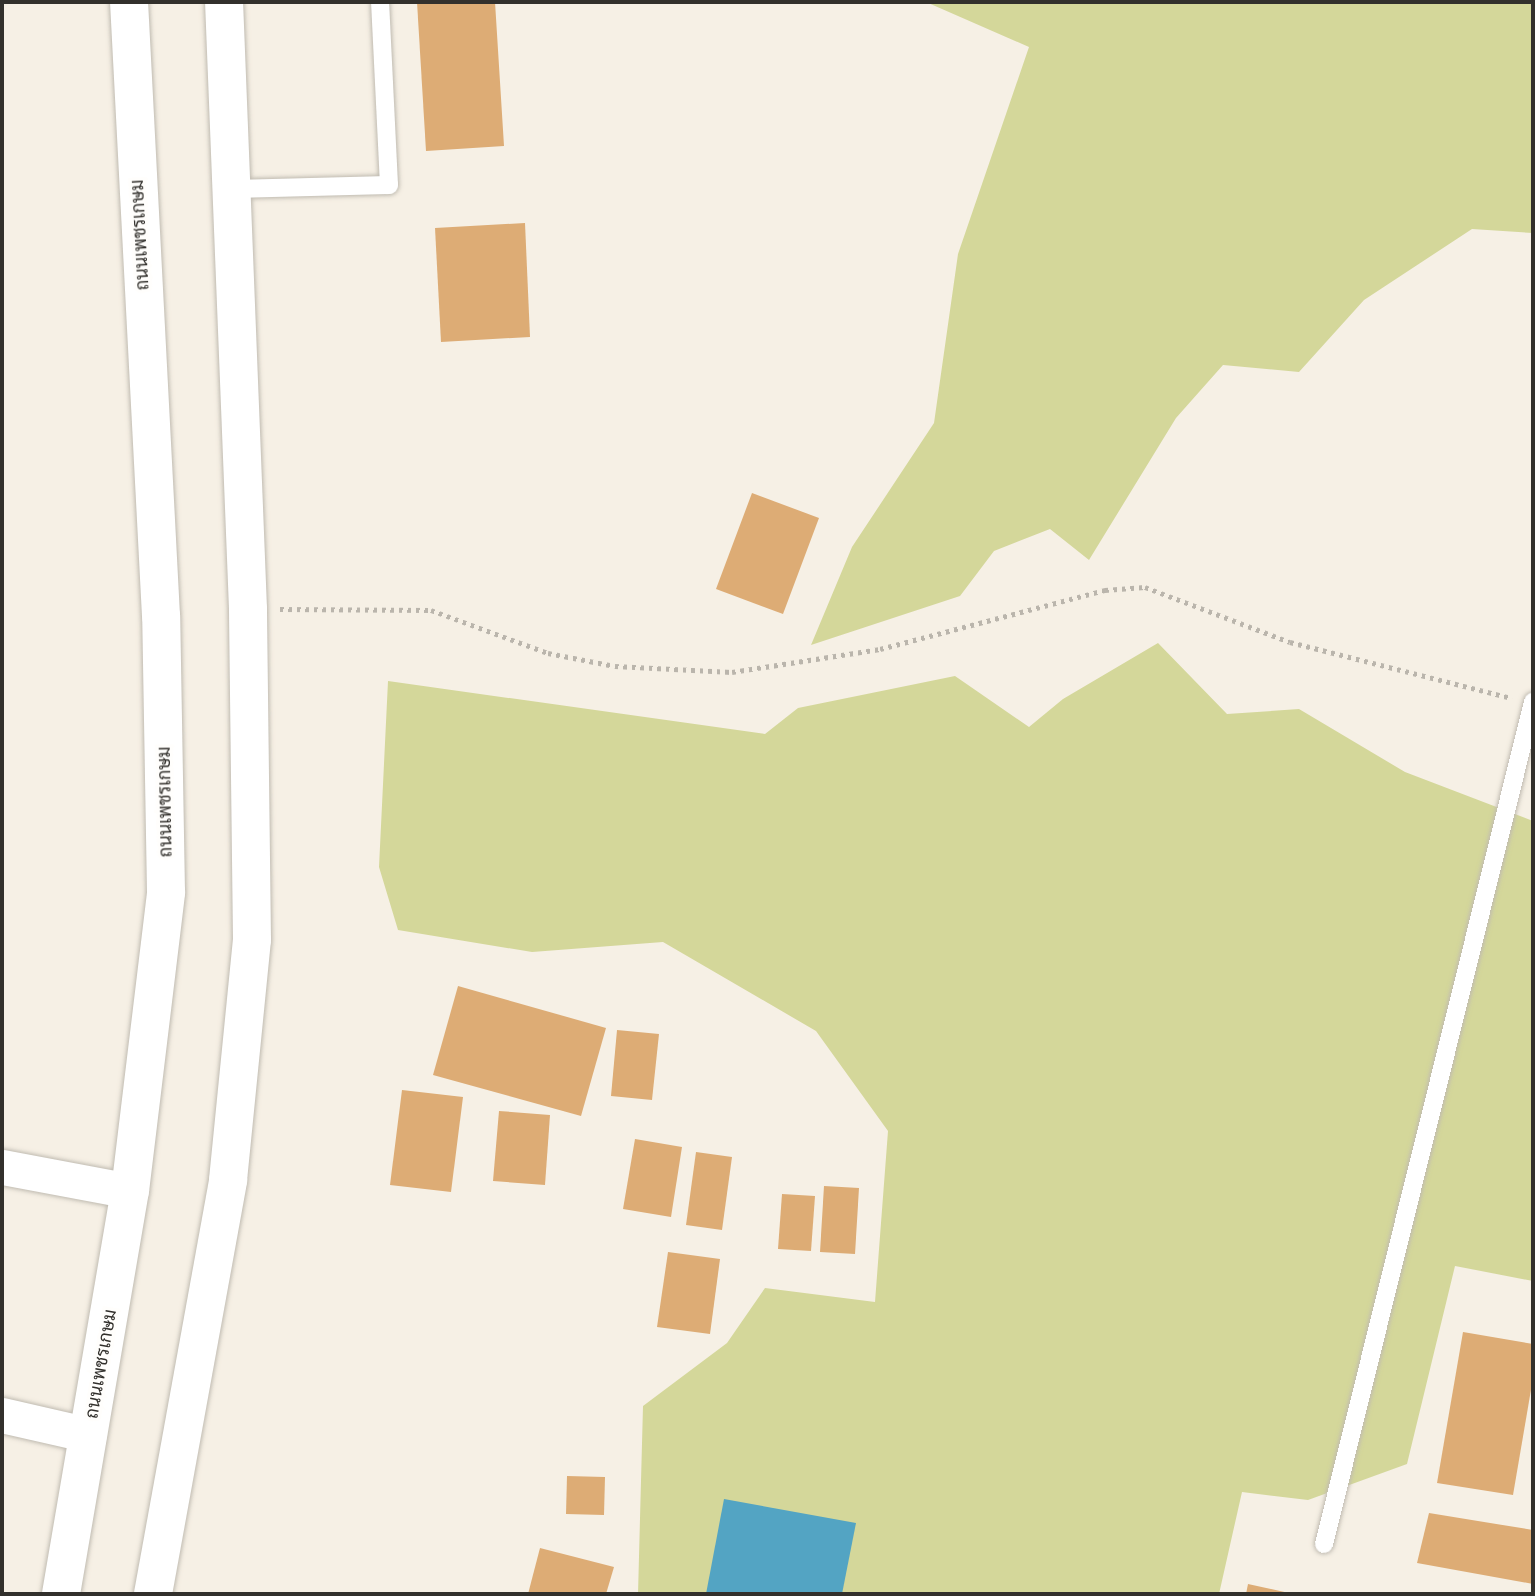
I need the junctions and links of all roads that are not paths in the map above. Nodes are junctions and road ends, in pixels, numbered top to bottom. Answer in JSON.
{"nodes":[{"id":1,"x":129,"y":2,"type":"edge"},
{"id":2,"x":224,"y":2,"type":"edge"},
{"id":3,"x":380,"y":2,"type":"edge"},
{"id":4,"x":233,"y":189,"type":"junction"},
{"id":5,"x":1533,"y":702,"type":"edge"},
{"id":6,"x":2,"y":1167,"type":"edge"},
{"id":7,"x":130,"y":1191,"type":"junction"},
{"id":8,"x":2,"y":1415,"type":"edge"},
{"id":9,"x":89,"y":1435,"type":"junction"},
{"id":10,"x":1324,"y":1544,"type":"dead end"},
{"id":11,"x":61,"y":1594,"type":"edge"},
{"id":12,"x":153,"y":1594,"type":"edge"}],
"edges":[{"from":1,"to":7,"type":"highway","name":"ถนนเพชรเกษม"},
{"from":2,"to":4,"type":"highway"},
{"from":3,"to":4,"type":"lane"},
{"from":4,"to":12,"type":"highway"},
{"from":5,"to":10,"type":"lane"},
{"from":6,"to":7,"type":"street"},
{"from":7,"to":9,"type":"highway","name":"ถนนเพชรเกษม"},
{"from":8,"to":9,"type":"street"},
{"from":9,"to":11,"type":"highway","name":"ถนนเพชรเกษม"}]}
